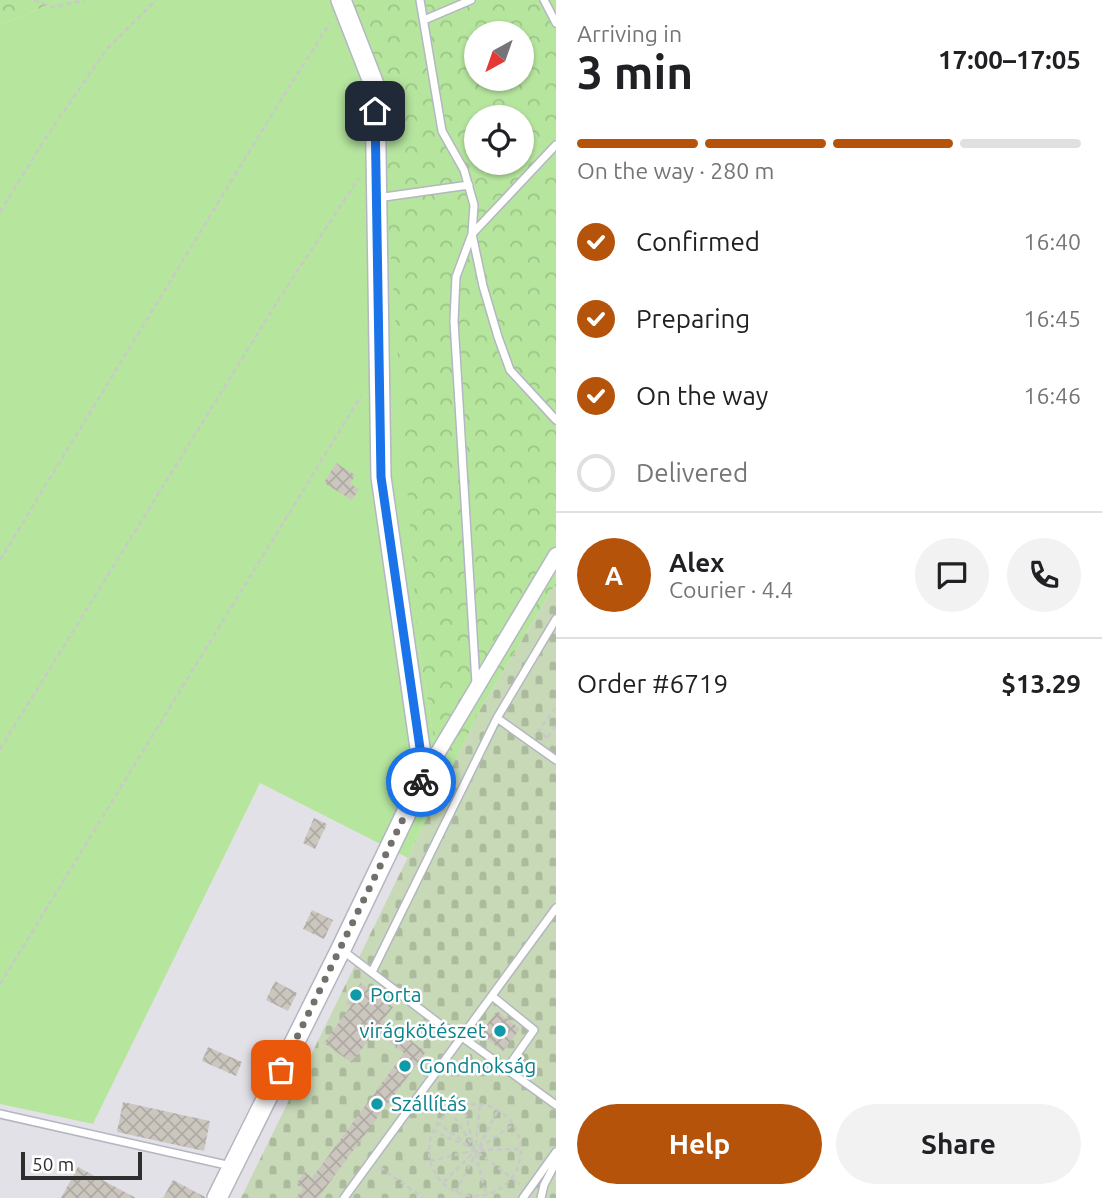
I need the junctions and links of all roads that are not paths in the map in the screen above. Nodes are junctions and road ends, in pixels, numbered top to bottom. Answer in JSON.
{"nodes":[{"id":1,"x":420,"y":0,"type":"edge"},
{"id":2,"x":471,"y":0,"type":"edge"},
{"id":3,"x":544,"y":0,"type":"edge"},
{"id":4,"x":342,"y":2,"type":"edge"},
{"id":5,"x":424,"y":20,"type":"junction"},
{"id":6,"x":556,"y":23,"type":"edge"},
{"id":7,"x":556,"y":145,"type":"edge"},
{"id":8,"x":468,"y":185,"type":"junction"},
{"id":9,"x":376,"y":198,"type":"junction"},
{"id":10,"x":472,"y":234,"type":"junction"},
{"id":11,"x":556,"y":420,"type":"edge"},
{"id":12,"x":556,"y":555,"type":"edge"},
{"id":13,"x":556,"y":619,"type":"edge"},
{"id":14,"x":477,"y":688,"type":"junction"},
{"id":15,"x":497,"y":718,"type":"junction"},
{"id":16,"x":556,"y":760,"type":"edge"},
{"id":17,"x":424,"y":776,"type":"junction"},
{"id":18,"x":556,"y":908,"type":"edge"},
{"id":19,"x":341,"y":949,"type":"junction"},
{"id":20,"x":372,"y":972,"type":"junction"},
{"id":21,"x":492,"y":996,"type":"junction"},
{"id":22,"x":462,"y":1037,"type":"junction"},
{"id":23,"x":506,"y":1070,"type":"junction"},
{"id":24,"x":556,"y":1105,"type":"edge"},
{"id":25,"x":0,"y":1114,"type":"edge"},
{"id":26,"x":556,"y":1152,"type":"edge"},
{"id":27,"x":556,"y":1162,"type":"edge"},
{"id":28,"x":232,"y":1167,"type":"junction"},
{"id":29,"x":217,"y":1198,"type":"edge"},
{"id":30,"x":344,"y":1198,"type":"edge"},
{"id":31,"x":523,"y":1198,"type":"edge"},
{"id":32,"x":541,"y":1198,"type":"edge"}],
"edges":[{"from":1,"to":5,"type":"lane"},
{"from":2,"to":5,"type":"lane"},
{"from":3,"to":6,"type":"lane"},
{"from":4,"to":9,"type":"street"},
{"from":5,"to":8,"type":"lane"},
{"from":7,"to":10,"type":"lane"},
{"from":8,"to":9,"type":"lane"},
{"from":8,"to":10,"type":"lane"},
{"from":9,"to":17,"type":"street"},
{"from":10,"to":11,"type":"lane"},
{"from":10,"to":14,"type":"lane"},
{"from":12,"to":14,"type":"street"},
{"from":13,"to":15,"type":"lane"},
{"from":14,"to":17,"type":"street"},
{"from":15,"to":16,"type":"lane"},
{"from":15,"to":20,"type":"lane"},
{"from":17,"to":19,"type":"street"},
{"from":18,"to":21,"type":"lane"},
{"from":19,"to":20,"type":"lane"},
{"from":19,"to":28,"type":"street"},
{"from":20,"to":22,"type":"lane"},
{"from":21,"to":22,"type":"lane"},
{"from":21,"to":23,"type":"lane"},
{"from":22,"to":23,"type":"lane"},
{"from":22,"to":30,"type":"lane"},
{"from":23,"to":24,"type":"lane"},
{"from":25,"to":28,"type":"lane"},
{"from":26,"to":31,"type":"lane"},
{"from":27,"to":32,"type":"lane"},
{"from":28,"to":29,"type":"street"}]}
